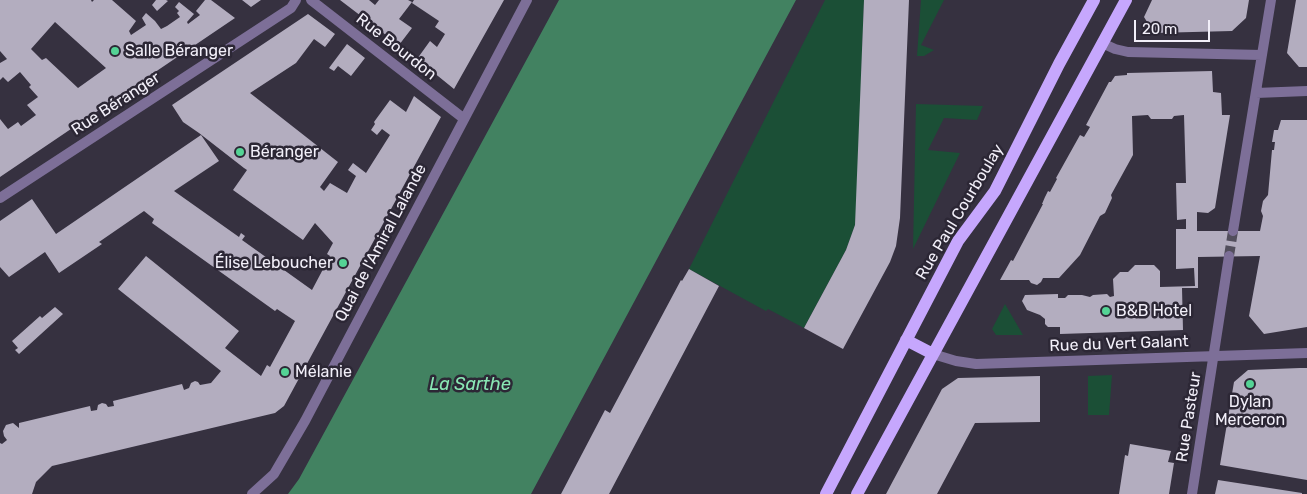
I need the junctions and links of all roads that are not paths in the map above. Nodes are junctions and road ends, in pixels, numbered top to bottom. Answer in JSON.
{"nodes":[{"id":1,"x":296,"y":0,"type":"edge"},
{"id":2,"x":311,"y":0,"type":"edge"},
{"id":3,"x":527,"y":0,"type":"edge"},
{"id":4,"x":1094,"y":0,"type":"edge"},
{"id":5,"x":1126,"y":0,"type":"edge"},
{"id":6,"x":1271,"y":0,"type":"edge"},
{"id":7,"x":1102,"y":43,"type":"junction"},
{"id":8,"x":1262,"y":55,"type":"junction"},
{"id":9,"x":1307,"y":91,"type":"edge"},
{"id":10,"x":1256,"y":93,"type":"junction"},
{"id":11,"x":463,"y":118,"type":"junction"},
{"id":12,"x":0,"y":198,"type":"edge"},
{"id":13,"x":1233,"y":231,"type":"tunnel mouth"},
{"id":14,"x":1229,"y":256,"type":"tunnel mouth"},
{"id":15,"x":906,"y":340,"type":"junction"},
{"id":16,"x":1307,"y":353,"type":"edge"},
{"id":17,"x":933,"y":354,"type":"junction"},
{"id":18,"x":1214,"y":356,"type":"junction"},
{"id":19,"x":252,"y":494,"type":"edge"},
{"id":20,"x":826,"y":494,"type":"edge"},
{"id":21,"x":856,"y":494,"type":"edge"},
{"id":22,"x":1192,"y":494,"type":"edge"}],
"edges":[{"from":1,"to":12,"type":"street","name":"Rue Béranger"},
{"from":2,"to":11,"type":"street","name":"Rue Bourdon"},
{"from":3,"to":11,"type":"street","name":"Quai de l'Amiral Lalande"},
{"from":4,"to":15,"type":"main road","name":"Rue Paul Courboulay"},
{"from":5,"to":7,"type":"main road"},
{"from":6,"to":8,"type":"street"},
{"from":7,"to":8,"type":"street"},
{"from":7,"to":17,"type":"main road"},
{"from":8,"to":10,"type":"street"},
{"from":9,"to":10,"type":"street"},
{"from":10,"to":13,"type":"street"},
{"from":11,"to":19,"type":"street","name":"Quai de l'Amiral Lalande"},
{"from":14,"to":18,"type":"street","name":"Rue Pasteur"},
{"from":15,"to":17,"type":"main road"},
{"from":15,"to":20,"type":"main road","name":"Rue Paul Courboulay"},
{"from":16,"to":18,"type":"street","name":"Rue du Vert Galant"},
{"from":17,"to":18,"type":"street","name":"Rue du Vert Galant"},
{"from":17,"to":21,"type":"main road"},
{"from":18,"to":22,"type":"street","name":"Rue Pasteur"}]}
